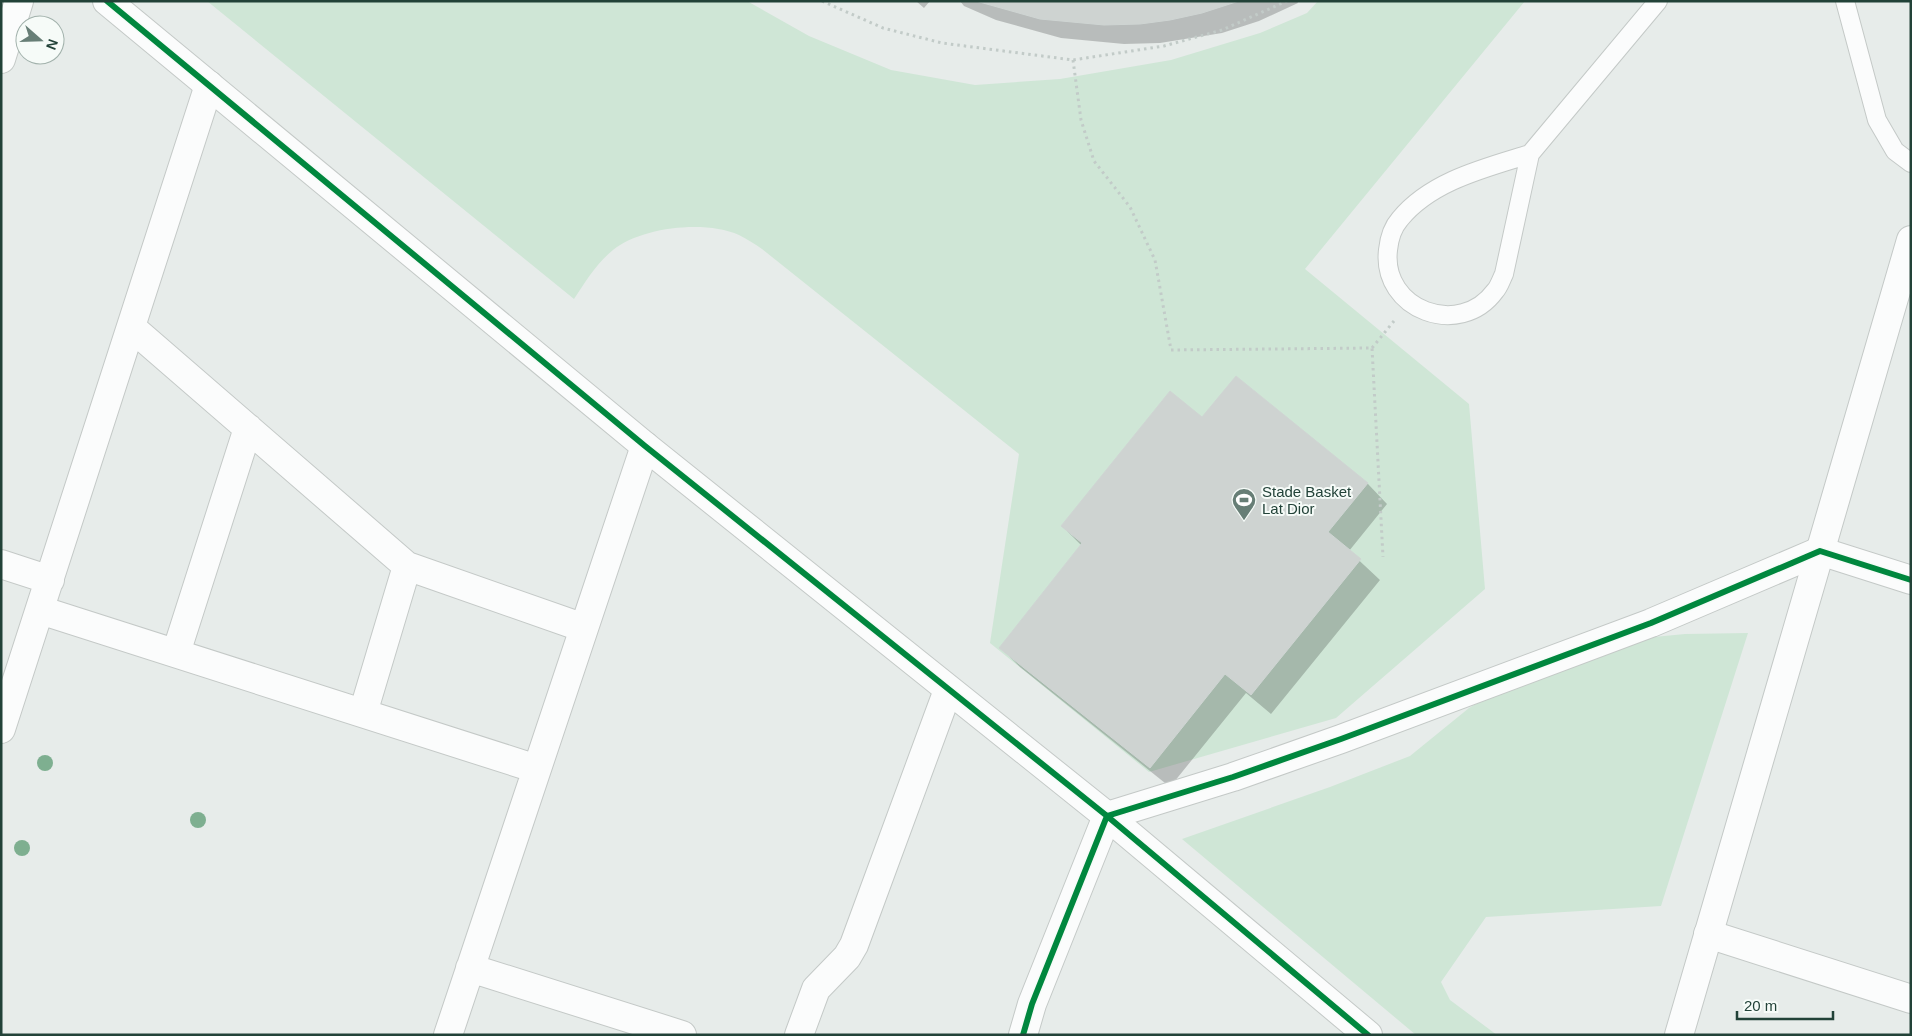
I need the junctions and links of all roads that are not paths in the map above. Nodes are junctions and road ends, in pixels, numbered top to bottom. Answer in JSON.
{"nodes":[{"id":1,"x":19,"y":1,"type":"edge"},
{"id":2,"x":107,"y":1,"type":"edge"},
{"id":3,"x":1658,"y":1,"type":"edge"},
{"id":4,"x":1845,"y":1,"type":"edge"},
{"id":5,"x":1,"y":59,"type":"edge"},
{"id":6,"x":209,"y":85,"type":"junction"},
{"id":7,"x":1530,"y":154,"type":"junction"},
{"id":8,"x":1911,"y":163,"type":"edge"},
{"id":9,"x":1911,"y":240,"type":"edge"},
{"id":10,"x":131,"y":327,"type":"junction"},
{"id":11,"x":248,"y":428,"type":"junction"},
{"id":12,"x":645,"y":446,"type":"junction"},
{"id":13,"x":1820,"y":551,"type":"junction"},
{"id":14,"x":1,"y":564,"type":"edge"},
{"id":15,"x":408,"y":566,"type":"junction"},
{"id":16,"x":50,"y":580,"type":"junction"},
{"id":17,"x":1911,"y":580,"type":"edge"},
{"id":18,"x":40,"y":610,"type":"junction"},
{"id":19,"x":584,"y":628,"type":"junction"},
{"id":20,"x":176,"y":654,"type":"junction"},
{"id":21,"x":948,"y":690,"type":"junction"},
{"id":22,"x":363,"y":713,"type":"junction"},
{"id":23,"x":1,"y":730,"type":"edge"},
{"id":24,"x":537,"y":769,"type":"junction"},
{"id":25,"x":1107,"y":816,"type":"junction"},
{"id":26,"x":1708,"y":934,"type":"junction"},
{"id":27,"x":470,"y":968,"type":"junction"},
{"id":28,"x":1911,"y":999,"type":"edge"},
{"id":29,"x":1684,"y":1028,"type":"edge"},
{"id":30,"x":448,"y":1035,"type":"edge"},
{"id":31,"x":682,"y":1035,"type":"edge"},
{"id":32,"x":799,"y":1035,"type":"edge"},
{"id":33,"x":1023,"y":1035,"type":"edge"},
{"id":34,"x":1368,"y":1035,"type":"edge"}],
"edges":[{"from":1,"to":5,"type":"street"},
{"from":2,"to":6,"type":"street"},
{"from":3,"to":7,"type":"lane"},
{"from":4,"to":8,"type":"lane"},
{"from":6,"to":10,"type":"street"},
{"from":6,"to":12,"type":"street"},
{"from":7,"to":7,"type":"lane"},
{"from":9,"to":13,"type":"street"},
{"from":10,"to":11,"type":"street"},
{"from":10,"to":16,"type":"street"},
{"from":11,"to":15,"type":"street"},
{"from":11,"to":20,"type":"street"},
{"from":12,"to":19,"type":"street"},
{"from":12,"to":21,"type":"street"},
{"from":13,"to":17,"type":"street"},
{"from":13,"to":25,"type":"street"},
{"from":13,"to":26,"type":"street"},
{"from":14,"to":16,"type":"street"},
{"from":15,"to":19,"type":"street"},
{"from":15,"to":22,"type":"street"},
{"from":16,"to":18,"type":"street"},
{"from":18,"to":20,"type":"street"},
{"from":18,"to":23,"type":"street"},
{"from":19,"to":24,"type":"street"},
{"from":20,"to":22,"type":"street"},
{"from":21,"to":25,"type":"street"},
{"from":21,"to":32,"type":"street"},
{"from":22,"to":24,"type":"street"},
{"from":24,"to":27,"type":"street"},
{"from":25,"to":33,"type":"street"},
{"from":25,"to":34,"type":"street"},
{"from":26,"to":28,"type":"street"},
{"from":26,"to":29,"type":"street"},
{"from":27,"to":30,"type":"street"},
{"from":27,"to":31,"type":"street"}]}
